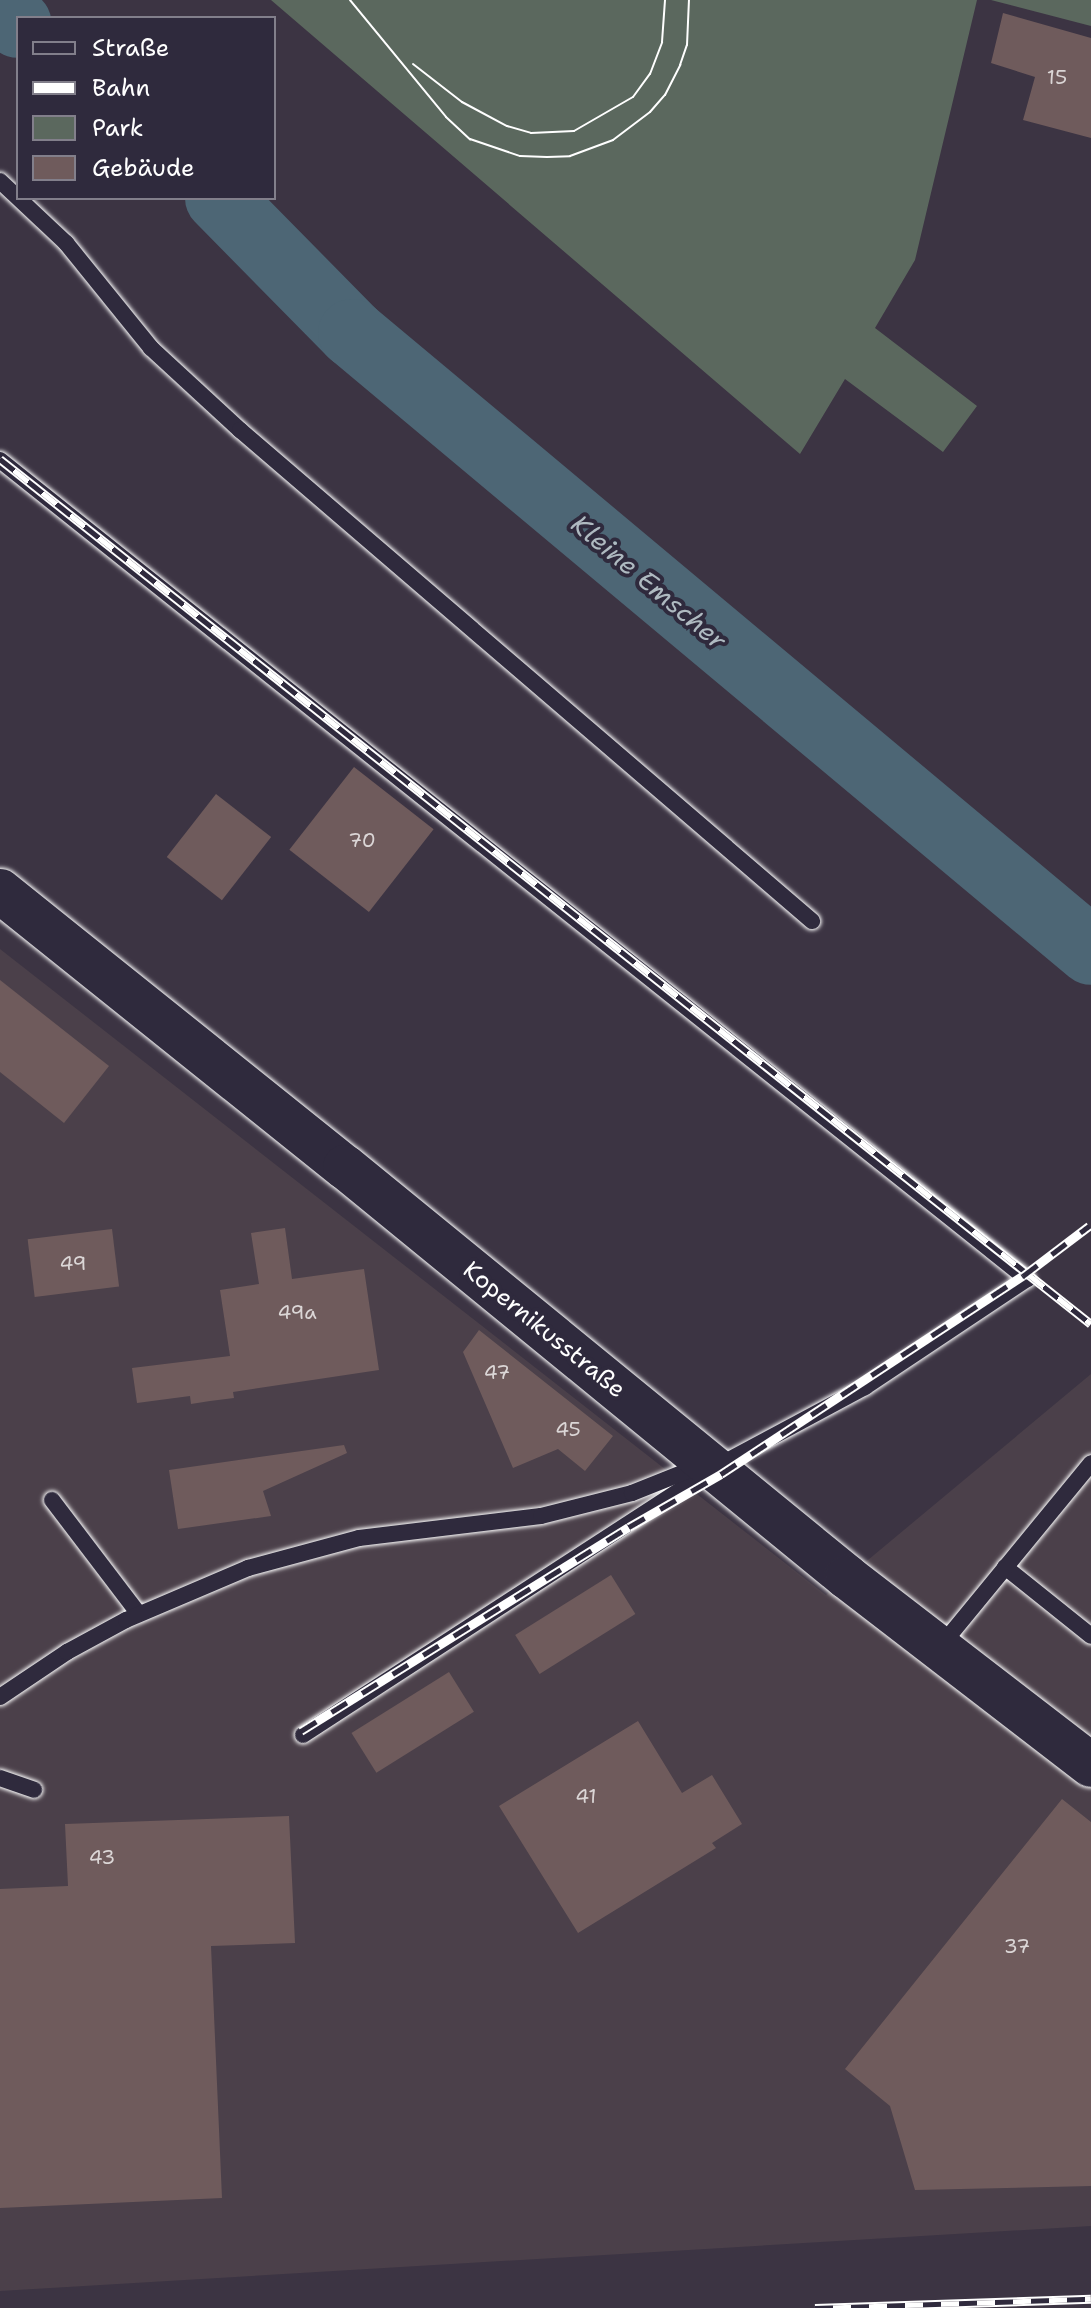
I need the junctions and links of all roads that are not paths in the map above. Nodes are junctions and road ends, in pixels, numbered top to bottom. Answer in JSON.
{"nodes":[{"id":1,"x":0,"y":181,"type":"edge"},
{"id":2,"x":16,"y":196,"type":"edge"},
{"id":3,"x":20,"y":200,"type":"edge"},
{"id":4,"x":0,"y":460,"type":"edge"},
{"id":5,"x":0,"y":891,"type":"edge"},
{"id":6,"x":812,"y":921,"type":"dead end"},
{"id":7,"x":1091,"y":1463,"type":"edge"},
{"id":8,"x":710,"y":1465,"type":"junction"},
{"id":9,"x":52,"y":1500,"type":"dead end"},
{"id":10,"x":1005,"y":1567,"type":"junction"},
{"id":11,"x":139,"y":1614,"type":"junction"},
{"id":12,"x":1091,"y":1636,"type":"edge"},
{"id":13,"x":939,"y":1648,"type":"junction"},
{"id":14,"x":0,"y":1697,"type":"edge"},
{"id":15,"x":303,"y":1735,"type":"dead end"},
{"id":16,"x":1091,"y":1765,"type":"edge"},
{"id":17,"x":0,"y":1778,"type":"edge"},
{"id":18,"x":34,"y":1790,"type":"dead end"}],
"edges":[{"from":1,"to":2,"type":"lane"},
{"from":3,"to":6,"type":"lane"},
{"from":4,"to":8,"type":"lane"},
{"from":5,"to":8,"type":"street","name":"Kopernikusstraße"},
{"from":7,"to":10,"type":"lane"},
{"from":8,"to":11,"type":"lane"},
{"from":8,"to":13,"type":"street","name":"Kopernikusstraße"},
{"from":8,"to":15,"type":"lane"},
{"from":9,"to":11,"type":"lane"},
{"from":10,"to":12,"type":"lane"},
{"from":10,"to":13,"type":"lane"},
{"from":11,"to":14,"type":"lane"},
{"from":13,"to":16,"type":"street","name":"Kopernikusstraße"},
{"from":17,"to":18,"type":"lane"}]}
